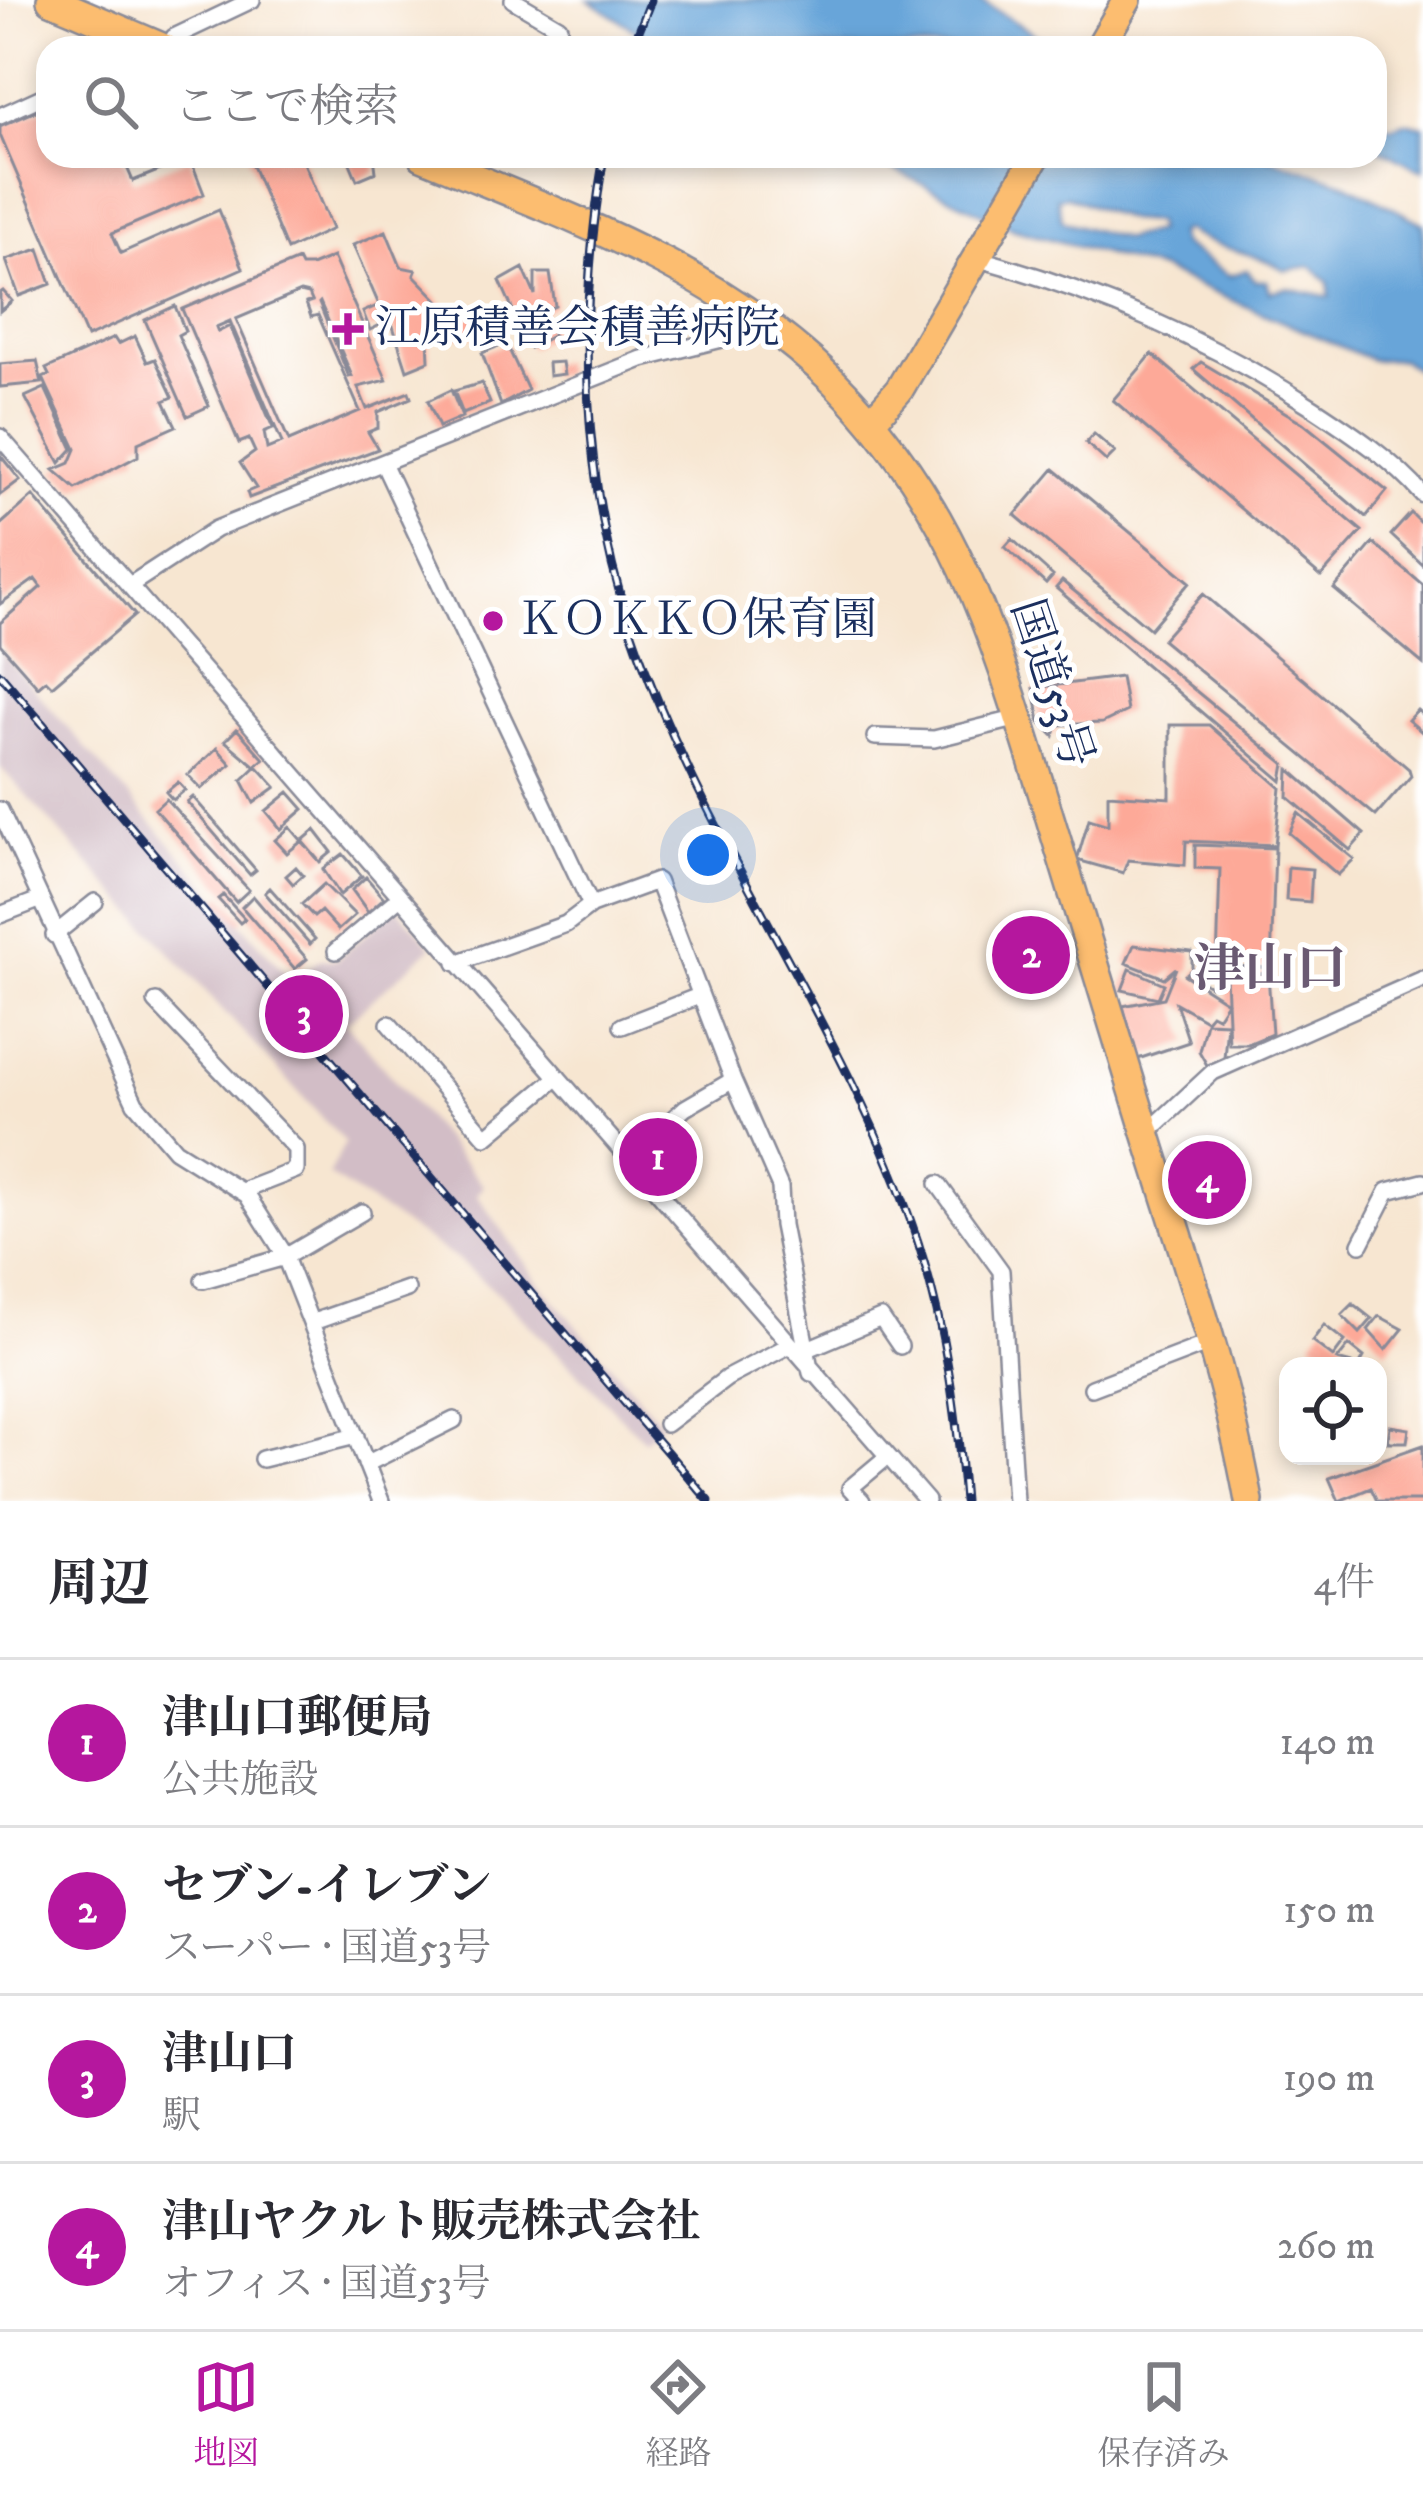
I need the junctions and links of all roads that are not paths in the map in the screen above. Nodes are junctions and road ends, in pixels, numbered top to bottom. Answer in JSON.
{"nodes":[{"id":1,"x":51,"y":0,"type":"edge"},
{"id":2,"x":252,"y":0,"type":"edge"},
{"id":3,"x":513,"y":0,"type":"edge"},
{"id":4,"x":1127,"y":0,"type":"edge"},
{"id":5,"x":560,"y":27,"type":"dead end"},
{"id":6,"x":134,"y":36,"type":"edge"},
{"id":7,"x":176,"y":36,"type":"edge"},
{"id":8,"x":1106,"y":36,"type":"edge"},
{"id":9,"x":36,"y":100,"type":"edge"},
{"id":10,"x":0,"y":116,"type":"edge"},
{"id":11,"x":450,"y":168,"type":"edge"},
{"id":12,"x":1029,"y":168,"type":"edge"},
{"id":13,"x":976,"y":258,"type":"junction"},
{"id":14,"x":770,"y":327,"type":"junction"},
{"id":15,"x":872,"y":422,"type":"junction"},
{"id":16,"x":0,"y":437,"type":"edge"},
{"id":17,"x":383,"y":463,"type":"junction"},
{"id":18,"x":1423,"y":495,"type":"edge"},
{"id":19,"x":130,"y":585,"type":"junction"},
{"id":20,"x":1019,"y":718,"type":"junction"},
{"id":21,"x":875,"y":737,"type":"dead end"},
{"id":22,"x":0,"y":810,"type":"edge"},
{"id":23,"x":400,"y":897,"type":"junction"},
{"id":24,"x":39,"y":900,"type":"junction"},
{"id":25,"x":94,"y":902,"type":"dead end"},
{"id":26,"x":591,"y":905,"type":"junction"},
{"id":27,"x":0,"y":914,"type":"edge"},
{"id":28,"x":55,"y":935,"type":"junction"},
{"id":29,"x":336,"y":951,"type":"dead end"},
{"id":30,"x":456,"y":963,"type":"junction"},
{"id":31,"x":1423,"y":979,"type":"edge"},
{"id":32,"x":698,"y":996,"type":"junction"},
{"id":33,"x":156,"y":1003,"type":"dead end"},
{"id":34,"x":389,"y":1024,"type":"dead end"},
{"id":35,"x":622,"y":1026,"type":"dead end"},
{"id":36,"x":558,"y":1077,"type":"junction"},
{"id":37,"x":733,"y":1080,"type":"junction"},
{"id":38,"x":1145,"y":1129,"type":"junction"},
{"id":39,"x":630,"y":1158,"type":"junction"},
{"id":40,"x":1423,"y":1182,"type":"edge"},
{"id":41,"x":938,"y":1184,"type":"dead end"},
{"id":42,"x":242,"y":1191,"type":"junction"},
{"id":43,"x":362,"y":1211,"type":"dead end"},
{"id":44,"x":1361,"y":1244,"type":"dead end"},
{"id":45,"x":285,"y":1257,"type":"junction"},
{"id":46,"x":202,"y":1280,"type":"dead end"},
{"id":47,"x":407,"y":1289,"type":"dead end"},
{"id":48,"x":313,"y":1322,"type":"junction"},
{"id":49,"x":1212,"y":1342,"type":"junction"},
{"id":50,"x":788,"y":1346,"type":"junction"},
{"id":51,"x":900,"y":1346,"type":"dead end"},
{"id":52,"x":810,"y":1348,"type":"junction"},
{"id":53,"x":811,"y":1373,"type":"junction"},
{"id":54,"x":1092,"y":1388,"type":"dead end"},
{"id":55,"x":454,"y":1420,"type":"dead end"},
{"id":56,"x":666,"y":1424,"type":"dead end"},
{"id":57,"x":356,"y":1436,"type":"junction"},
{"id":58,"x":887,"y":1457,"type":"junction"},
{"id":59,"x":262,"y":1459,"type":"dead end"},
{"id":60,"x":367,"y":1464,"type":"junction"},
{"id":61,"x":381,"y":1501,"type":"edge"},
{"id":62,"x":862,"y":1501,"type":"edge"},
{"id":63,"x":927,"y":1501,"type":"edge"},
{"id":64,"x":1015,"y":1501,"type":"edge"},
{"id":65,"x":1250,"y":1501,"type":"edge"}],
"edges":[{"from":1,"to":6,"type":"highway"},
{"from":2,"to":7,"type":"street"},
{"from":3,"to":5,"type":"street"},
{"from":4,"to":8,"type":"highway"},
{"from":9,"to":10,"type":"street"},
{"from":11,"to":14,"type":"highway","name":"国道53号"},
{"from":12,"to":13,"type":"highway"},
{"from":13,"to":15,"type":"highway"},
{"from":13,"to":18,"type":"street"},
{"from":14,"to":15,"type":"highway","name":"国道53号"},
{"from":14,"to":17,"type":"street"},
{"from":15,"to":20,"type":"highway","name":"国道53号"},
{"from":16,"to":19,"type":"street"},
{"from":17,"to":19,"type":"street"},
{"from":17,"to":26,"type":"street"},
{"from":19,"to":23,"type":"street"},
{"from":20,"to":21,"type":"street"},
{"from":20,"to":38,"type":"highway","name":"国道53号"},
{"from":22,"to":24,"type":"street"},
{"from":23,"to":29,"type":"street"},
{"from":23,"to":30,"type":"street"},
{"from":24,"to":27,"type":"street"},
{"from":24,"to":28,"type":"street"},
{"from":25,"to":28,"type":"street"},
{"from":26,"to":30,"type":"street"},
{"from":26,"to":32,"type":"street"},
{"from":28,"to":42,"type":"street"},
{"from":30,"to":36,"type":"street"},
{"from":31,"to":38,"type":"street"},
{"from":32,"to":35,"type":"street"},
{"from":32,"to":37,"type":"street"},
{"from":33,"to":42,"type":"street"},
{"from":34,"to":36,"type":"street"},
{"from":36,"to":39,"type":"street"},
{"from":37,"to":39,"type":"street"},
{"from":37,"to":52,"type":"street"},
{"from":38,"to":49,"type":"highway","name":"国道53号"},
{"from":39,"to":50,"type":"street"},
{"from":40,"to":44,"type":"street"},
{"from":41,"to":64,"type":"street"},
{"from":42,"to":45,"type":"street"},
{"from":43,"to":45,"type":"street"},
{"from":45,"to":46,"type":"street"},
{"from":45,"to":48,"type":"street"},
{"from":47,"to":48,"type":"street"},
{"from":48,"to":57,"type":"street"},
{"from":49,"to":54,"type":"street"},
{"from":49,"to":65,"type":"highway","name":"国道53号"},
{"from":50,"to":53,"type":"street"},
{"from":50,"to":56,"type":"street"},
{"from":51,"to":52,"type":"street"},
{"from":52,"to":53,"type":"street"},
{"from":53,"to":58,"type":"street"},
{"from":55,"to":60,"type":"street"},
{"from":57,"to":59,"type":"street"},
{"from":57,"to":60,"type":"street"},
{"from":58,"to":62,"type":"street"},
{"from":58,"to":63,"type":"street"},
{"from":60,"to":61,"type":"street"}]}
